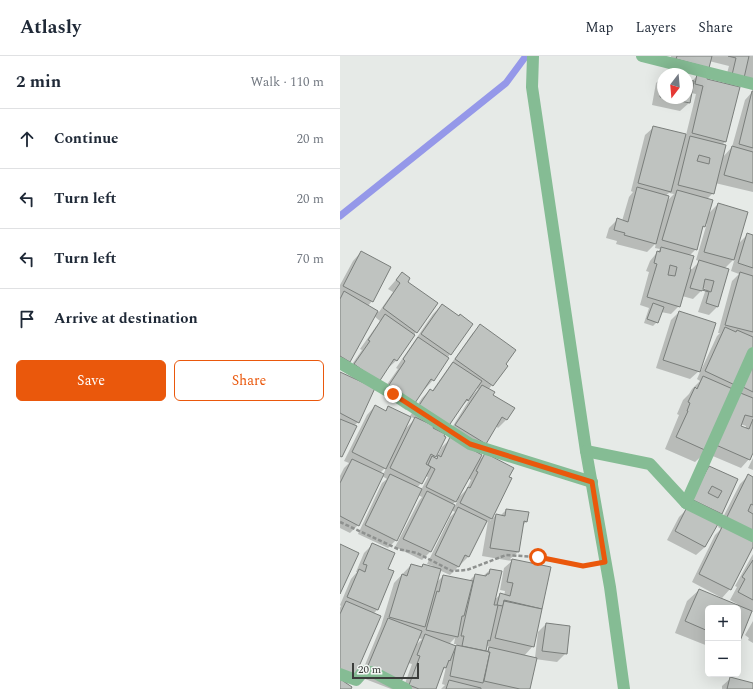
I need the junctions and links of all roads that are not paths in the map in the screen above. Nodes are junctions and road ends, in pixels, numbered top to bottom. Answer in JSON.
{"nodes":[{"id":1,"x":533,"y":56,"type":"edge"},
{"id":2,"x":642,"y":56,"type":"edge"},
{"id":3,"x":753,"y":84,"type":"edge"},
{"id":4,"x":753,"y":353,"type":"edge"},
{"id":5,"x":340,"y":363,"type":"edge"},
{"id":6,"x":586,"y":451,"type":"junction"},
{"id":7,"x":592,"y":482,"type":"junction"},
{"id":8,"x":686,"y":503,"type":"junction"},
{"id":9,"x":753,"y":536,"type":"edge"},
{"id":10,"x":340,"y":674,"type":"edge"},
{"id":11,"x":406,"y":689,"type":"edge"},
{"id":12,"x":624,"y":689,"type":"edge"}],
"edges":[{"from":1,"to":6,"type":"street"},
{"from":2,"to":3,"type":"street"},
{"from":4,"to":8,"type":"street"},
{"from":5,"to":7,"type":"street"},
{"from":6,"to":7,"type":"street"},
{"from":6,"to":8,"type":"street"},
{"from":7,"to":12,"type":"street"},
{"from":8,"to":9,"type":"street"},
{"from":10,"to":11,"type":"street"}]}
